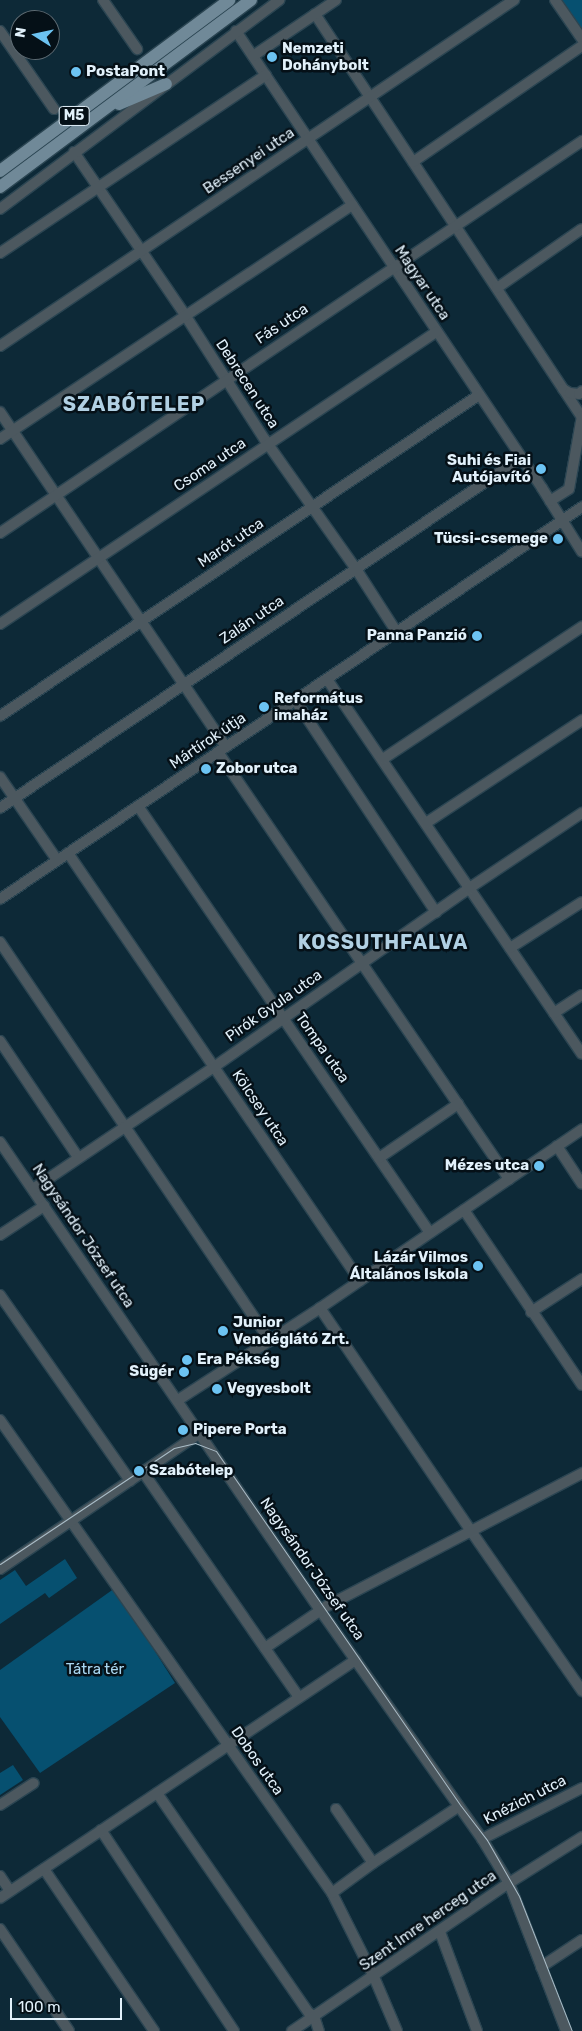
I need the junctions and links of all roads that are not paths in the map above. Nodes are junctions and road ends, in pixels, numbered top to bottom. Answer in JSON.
{"nodes":[{"id":1,"x":102,"y":0,"type":"edge"},
{"id":2,"x":229,"y":0,"type":"edge"},
{"id":3,"x":251,"y":0,"type":"edge"},
{"id":4,"x":279,"y":0,"type":"edge"},
{"id":5,"x":336,"y":0,"type":"edge"},
{"id":6,"x":514,"y":0,"type":"edge"},
{"id":7,"x":555,"y":0,"type":"edge"},
{"id":8,"x":315,"y":14,"type":"junction"},
{"id":9,"x":0,"y":31,"type":"edge"},
{"id":10,"x":236,"y":31,"type":"junction"},
{"id":11,"x":582,"y":39,"type":"edge"},
{"id":12,"x":582,"y":46,"type":"edge"},
{"id":13,"x":137,"y":49,"type":"dead end"},
{"id":14,"x":253,"y":56,"type":"junction"},
{"id":15,"x":266,"y":75,"type":"junction"},
{"id":16,"x":166,"y":84,"type":"junction"},
{"id":17,"x":371,"y":98,"type":"junction"},
{"id":18,"x":54,"y":109,"type":"dead end"},
{"id":19,"x":101,"y":111,"type":"junction"},
{"id":20,"x":308,"y":140,"type":"junction"},
{"id":21,"x":582,"y":141,"type":"edge"},
{"id":22,"x":74,"y":152,"type":"junction"},
{"id":23,"x":413,"y":162,"type":"junction"},
{"id":24,"x":0,"y":171,"type":"edge"},
{"id":25,"x":0,"y":187,"type":"edge"},
{"id":26,"x":98,"y":187,"type":"junction"},
{"id":27,"x":352,"y":205,"type":"junction"},
{"id":28,"x":0,"y":209,"type":"edge"},
{"id":29,"x":455,"y":226,"type":"junction"},
{"id":30,"x":582,"y":229,"type":"edge"},
{"id":31,"x":141,"y":251,"type":"junction"},
{"id":32,"x":0,"y":254,"type":"edge"},
{"id":33,"x":393,"y":267,"type":"junction"},
{"id":34,"x":497,"y":288,"type":"junction"},
{"id":35,"x":185,"y":315,"type":"junction"},
{"id":36,"x":436,"y":332,"type":"junction"},
{"id":37,"x":0,"y":346,"type":"edge"},
{"id":38,"x":226,"y":380,"type":"junction"},
{"id":39,"x":563,"y":389,"type":"junction"},
{"id":40,"x":582,"y":391,"type":"edge"},
{"id":41,"x":479,"y":395,"type":"junction"},
{"id":42,"x":0,"y":412,"type":"edge"},
{"id":43,"x":582,"y":417,"type":"edge"},
{"id":44,"x":13,"y":431,"type":"junction"},
{"id":45,"x":0,"y":439,"type":"edge"},
{"id":46,"x":268,"y":444,"type":"junction"},
{"id":47,"x":521,"y":458,"type":"junction"},
{"id":48,"x":56,"y":494,"type":"junction"},
{"id":49,"x":550,"y":501,"type":"junction"},
{"id":50,"x":311,"y":507,"type":"junction"},
{"id":51,"x":582,"y":508,"type":"edge"},
{"id":52,"x":562,"y":521,"type":"junction"},
{"id":53,"x":0,"y":533,"type":"edge"},
{"id":54,"x":582,"y":552,"type":"edge"},
{"id":55,"x":99,"y":557,"type":"junction"},
{"id":56,"x":356,"y":570,"type":"junction"},
{"id":57,"x":141,"y":620,"type":"junction"},
{"id":58,"x":0,"y":624,"type":"edge"},
{"id":59,"x":582,"y":627,"type":"edge"},
{"id":60,"x":396,"y":632,"type":"junction"},
{"id":61,"x":327,"y":679,"type":"junction"},
{"id":62,"x":184,"y":684,"type":"junction"},
{"id":63,"x":295,"y":700,"type":"junction"},
{"id":64,"x":0,"y":716,"type":"edge"},
{"id":65,"x":582,"y":720,"type":"edge"},
{"id":66,"x":222,"y":750,"type":"junction"},
{"id":67,"x":383,"y":759,"type":"junction"},
{"id":68,"x":0,"y":777,"type":"edge"},
{"id":69,"x":14,"y":798,"type":"junction"},
{"id":70,"x":138,"y":806,"type":"junction"},
{"id":71,"x":0,"y":808,"type":"edge"},
{"id":72,"x":582,"y":813,"type":"edge"},
{"id":73,"x":426,"y":823,"type":"junction"},
{"id":74,"x":68,"y":852,"type":"junction"},
{"id":75,"x":58,"y":860,"type":"junction"},
{"id":76,"x":468,"y":889,"type":"junction"},
{"id":77,"x":0,"y":898,"type":"edge"},
{"id":78,"x":582,"y":902,"type":"edge"},
{"id":79,"x":436,"y":912,"type":"junction"},
{"id":80,"x":0,"y":942,"type":"edge"},
{"id":81,"x":510,"y":948,"type":"junction"},
{"id":82,"x":360,"y":963,"type":"junction"},
{"id":83,"x":582,"y":995,"type":"edge"},
{"id":84,"x":554,"y":1013,"type":"junction"},
{"id":85,"x":283,"y":1018,"type":"junction"},
{"id":86,"x":0,"y":1041,"type":"edge"},
{"id":87,"x":582,"y":1054,"type":"edge"},
{"id":88,"x":214,"y":1067,"type":"junction"},
{"id":89,"x":458,"y":1104,"type":"junction"},
{"id":90,"x":125,"y":1126,"type":"junction"},
{"id":91,"x":582,"y":1129,"type":"edge"},
{"id":92,"x":0,"y":1142,"type":"edge"},
{"id":93,"x":557,"y":1146,"type":"junction"},
{"id":94,"x":78,"y":1157,"type":"junction"},
{"id":95,"x":379,"y":1158,"type":"junction"},
{"id":96,"x":509,"y":1179,"type":"junction"},
{"id":97,"x":582,"y":1184,"type":"edge"},
{"id":98,"x":32,"y":1189,"type":"junction"},
{"id":99,"x":44,"y":1206,"type":"junction"},
{"id":100,"x":464,"y":1210,"type":"junction"},
{"id":101,"x":430,"y":1233,"type":"junction"},
{"id":102,"x":0,"y":1235,"type":"edge"},
{"id":103,"x":582,"y":1279,"type":"edge"},
{"id":104,"x":360,"y":1281,"type":"junction"},
{"id":105,"x":0,"y":1295,"type":"edge"},
{"id":106,"x":320,"y":1308,"type":"junction"},
{"id":107,"x":532,"y":1312,"type":"junction"},
{"id":108,"x":270,"y":1341,"type":"junction"},
{"id":109,"x":582,"y":1385,"type":"edge"},
{"id":110,"x":178,"y":1400,"type":"junction"},
{"id":111,"x":0,"y":1420,"type":"edge"},
{"id":112,"x":200,"y":1433,"type":"junction"},
{"id":113,"x":143,"y":1472,"type":"junction"},
{"id":114,"x":582,"y":1473,"type":"edge"},
{"id":115,"x":130,"y":1481,"type":"junction"},
{"id":116,"x":69,"y":1522,"type":"junction"},
{"id":117,"x":471,"y":1531,"type":"junction"},
{"id":118,"x":2,"y":1564,"type":"edge"},
{"id":119,"x":320,"y":1610,"type":"junction"},
{"id":120,"x":265,"y":1648,"type":"junction"},
{"id":121,"x":356,"y":1660,"type":"junction"},
{"id":122,"x":582,"y":1691,"type":"edge"},
{"id":123,"x":299,"y":1697,"type":"junction"},
{"id":124,"x":228,"y":1745,"type":"junction"},
{"id":125,"x":34,"y":1783,"type":"dead end"},
{"id":126,"x":582,"y":1788,"type":"edge"},
{"id":127,"x":157,"y":1793,"type":"junction"},
{"id":128,"x":0,"y":1805,"type":"edge"},
{"id":129,"x":458,"y":1808,"type":"junction"},
{"id":130,"x":336,"y":1809,"type":"dead end"},
{"id":131,"x":102,"y":1830,"type":"junction"},
{"id":132,"x":582,"y":1837,"type":"edge"},
{"id":133,"x":482,"y":1839,"type":"junction"},
{"id":134,"x":373,"y":1863,"type":"junction"},
{"id":135,"x":44,"y":1869,"type":"junction"},
{"id":136,"x":0,"y":1876,"type":"edge"},
{"id":137,"x":510,"y":1883,"type":"junction"},
{"id":138,"x":10,"y":1891,"type":"junction"},
{"id":139,"x":332,"y":1893,"type":"junction"},
{"id":140,"x":0,"y":1898,"type":"edge"},
{"id":141,"x":0,"y":1929,"type":"edge"},
{"id":142,"x":440,"y":1932,"type":"junction"},
{"id":143,"x":582,"y":1940,"type":"edge"},
{"id":144,"x":541,"y":1967,"type":"junction"},
{"id":145,"x":374,"y":1977,"type":"junction"},
{"id":146,"x":314,"y":2016,"type":"junction"},
{"id":147,"x":69,"y":2031,"type":"edge"},
{"id":148,"x":154,"y":2031,"type":"edge"},
{"id":149,"x":234,"y":2031,"type":"edge"},
{"id":150,"x":292,"y":2031,"type":"edge"},
{"id":151,"x":319,"y":2031,"type":"edge"},
{"id":152,"x":397,"y":2031,"type":"edge"},
{"id":153,"x":477,"y":2031,"type":"edge"},
{"id":154,"x":566,"y":2031,"type":"edge"}],
"edges":[{"from":1,"to":13,"type":"street"},
{"from":2,"to":24,"type":"main road","number":"M5"},
{"from":3,"to":19,"type":"main road","number":"M5"},
{"from":4,"to":10,"type":"street"},
{"from":5,"to":8,"type":"street"},
{"from":6,"to":17,"type":"street","name":"Bessenyei utca"},
{"from":7,"to":11,"type":"street"},
{"from":8,"to":14,"type":"street"},
{"from":8,"to":17,"type":"street"},
{"from":9,"to":18,"type":"street"},
{"from":10,"to":14,"type":"street","name":"Magyar utca"},
{"from":10,"to":16,"type":"street"},
{"from":12,"to":23,"type":"street"},
{"from":14,"to":15,"type":"street","name":"Magyar utca"},
{"from":15,"to":20,"type":"street","name":"Magyar utca"},
{"from":15,"to":26,"type":"street"},
{"from":16,"to":19,"type":"main road"},
{"from":16,"to":22,"type":"street"},
{"from":17,"to":20,"type":"street","name":"Bessenyei utca"},
{"from":17,"to":23,"type":"street"},
{"from":19,"to":25,"type":"main road","number":"M5"},
{"from":20,"to":27,"type":"street","name":"Magyar utca"},
{"from":20,"to":31,"type":"street","name":"Bessenyei utca"},
{"from":21,"to":29,"type":"street","name":"Fás utca"},
{"from":22,"to":26,"type":"street","name":"Debrecen utca"},
{"from":22,"to":28,"type":"street"},
{"from":23,"to":29,"type":"street"},
{"from":26,"to":31,"type":"street","name":"Debrecen utca"},
{"from":26,"to":32,"type":"street"},
{"from":27,"to":33,"type":"street","name":"Magyar utca"},
{"from":27,"to":35,"type":"street"},
{"from":29,"to":33,"type":"street","name":"Fás utca"},
{"from":29,"to":34,"type":"street"},
{"from":30,"to":34,"type":"street"},
{"from":31,"to":35,"type":"street","name":"Debrecen utca"},
{"from":31,"to":37,"type":"street","name":"Bessenyei utca"},
{"from":33,"to":36,"type":"street","name":"Magyar utca"},
{"from":33,"to":38,"type":"street","name":"Fás utca"},
{"from":34,"to":39,"type":"street"},
{"from":35,"to":38,"type":"street","name":"Debrecen utca"},
{"from":35,"to":44,"type":"street"},
{"from":36,"to":41,"type":"street","name":"Magyar utca"},
{"from":36,"to":46,"type":"street","name":"Csoma utca"},
{"from":38,"to":46,"type":"street","name":"Debrecen utca"},
{"from":38,"to":48,"type":"street","name":"Fás utca"},
{"from":39,"to":40,"type":"street"},
{"from":39,"to":43,"type":"street"},
{"from":41,"to":47,"type":"street","name":"Magyar utca"},
{"from":41,"to":50,"type":"street","name":"Marót utca"},
{"from":42,"to":44,"type":"street"},
{"from":43,"to":49,"type":"street"},
{"from":44,"to":45,"type":"street"},
{"from":44,"to":48,"type":"street"},
{"from":46,"to":50,"type":"street","name":"Debrecen utca"},
{"from":46,"to":55,"type":"street","name":"Csoma utca"},
{"from":47,"to":49,"type":"street","name":"Magyar utca"},
{"from":47,"to":56,"type":"street","name":"Zalán utca"},
{"from":48,"to":53,"type":"street","name":"Fás utca"},
{"from":48,"to":55,"type":"street"},
{"from":49,"to":52,"type":"street","name":"Magyar utca"},
{"from":50,"to":56,"type":"street","name":"Debrecen utca"},
{"from":50,"to":57,"type":"street","name":"Marót utca"},
{"from":51,"to":52,"type":"street","name":"Mártírok útja"},
{"from":52,"to":54,"type":"street","name":"Magyar utca"},
{"from":52,"to":60,"type":"street","name":"Mártírok útja"},
{"from":55,"to":57,"type":"street"},
{"from":55,"to":58,"type":"street","name":"Csoma utca"},
{"from":56,"to":60,"type":"street","name":"Debrecen utca"},
{"from":56,"to":62,"type":"street","name":"Zalán utca"},
{"from":57,"to":62,"type":"street"},
{"from":57,"to":64,"type":"street","name":"Marót utca"},
{"from":59,"to":67,"type":"street"},
{"from":60,"to":61,"type":"street","name":"Mártírok útja"},
{"from":61,"to":63,"type":"street","name":"Mártírok útja"},
{"from":61,"to":67,"type":"street"},
{"from":62,"to":66,"type":"street"},
{"from":62,"to":69,"type":"street","name":"Zalán utca"},
{"from":63,"to":66,"type":"street","name":"Mártírok útja"},
{"from":63,"to":79,"type":"street"},
{"from":65,"to":73,"type":"street"},
{"from":66,"to":70,"type":"street","name":"Mártírok útja"},
{"from":66,"to":82,"type":"street"},
{"from":67,"to":73,"type":"street"},
{"from":68,"to":69,"type":"street"},
{"from":69,"to":71,"type":"street","name":"Zalán utca"},
{"from":69,"to":75,"type":"street"},
{"from":70,"to":74,"type":"street","name":"Mártírok útja"},
{"from":70,"to":85,"type":"street","name":"Tompa utca"},
{"from":72,"to":76,"type":"street","name":"Pirók Gyula utca"},
{"from":73,"to":76,"type":"street"},
{"from":74,"to":75,"type":"street","name":"Mártírok útja"},
{"from":74,"to":88,"type":"street","name":"Kölcsey utca"},
{"from":75,"to":77,"type":"street","name":"Mártírok útja"},
{"from":76,"to":79,"type":"street","name":"Pirók Gyula utca"},
{"from":76,"to":81,"type":"street"},
{"from":78,"to":81,"type":"street"},
{"from":79,"to":82,"type":"street","name":"Pirók Gyula utca"},
{"from":80,"to":90,"type":"street"},
{"from":81,"to":84,"type":"street"},
{"from":82,"to":85,"type":"street","name":"Pirók Gyula utca"},
{"from":82,"to":89,"type":"street"},
{"from":83,"to":84,"type":"street"},
{"from":84,"to":87,"type":"street"},
{"from":85,"to":88,"type":"street","name":"Pirók Gyula utca"},
{"from":85,"to":95,"type":"street","name":"Tompa utca"},
{"from":86,"to":94,"type":"street"},
{"from":88,"to":90,"type":"street","name":"Pirók Gyula utca"},
{"from":88,"to":104,"type":"street","name":"Kölcsey utca"},
{"from":89,"to":95,"type":"street"},
{"from":89,"to":96,"type":"street"},
{"from":90,"to":94,"type":"street","name":"Pirók Gyula utca"},
{"from":90,"to":108,"type":"street"},
{"from":91,"to":93,"type":"street"},
{"from":92,"to":98,"type":"street","name":"Nagysándor József utca"},
{"from":93,"to":96,"type":"street"},
{"from":93,"to":97,"type":"street"},
{"from":94,"to":98,"type":"street","name":"Pirók Gyula utca"},
{"from":95,"to":101,"type":"street","name":"Tompa utca"},
{"from":96,"to":100,"type":"street"},
{"from":98,"to":99,"type":"street","name":"Nagysándor József utca"},
{"from":99,"to":102,"type":"street"},
{"from":99,"to":110,"type":"street","name":"Nagysándor József utca"},
{"from":100,"to":101,"type":"street"},
{"from":100,"to":107,"type":"street"},
{"from":101,"to":104,"type":"street"},
{"from":103,"to":107,"type":"street"},
{"from":104,"to":106,"type":"street"},
{"from":105,"to":115,"type":"street"},
{"from":106,"to":108,"type":"street"},
{"from":106,"to":117,"type":"street"},
{"from":107,"to":109,"type":"street"},
{"from":108,"to":110,"type":"street"},
{"from":110,"to":112,"type":"street","name":"Nagysándor József utca"},
{"from":111,"to":116,"type":"street","name":"Dobos utca"},
{"from":112,"to":113,"type":"street"},
{"from":112,"to":119,"type":"street","name":"Nagysándor József utca"},
{"from":113,"to":115,"type":"street"},
{"from":113,"to":120,"type":"street"},
{"from":114,"to":117,"type":"street"},
{"from":115,"to":116,"type":"street"},
{"from":116,"to":118,"type":"street"},
{"from":116,"to":124,"type":"street","name":"Dobos utca"},
{"from":117,"to":119,"type":"street"},
{"from":117,"to":122,"type":"street"},
{"from":119,"to":120,"type":"street"},
{"from":119,"to":121,"type":"street","name":"Nagysándor József utca"},
{"from":120,"to":123,"type":"street"},
{"from":121,"to":123,"type":"street"},
{"from":121,"to":129,"type":"street","name":"Nagysándor József utca"},
{"from":123,"to":124,"type":"street"},
{"from":124,"to":127,"type":"street"},
{"from":124,"to":139,"type":"street","name":"Dobos utca"},
{"from":125,"to":128,"type":"street"},
{"from":126,"to":133,"type":"street","name":"Knézich utca"},
{"from":127,"to":131,"type":"street"},
{"from":127,"to":146,"type":"street"},
{"from":129,"to":133,"type":"street","name":"Nagysándor József utca"},
{"from":129,"to":134,"type":"street"},
{"from":130,"to":134,"type":"street"},
{"from":131,"to":135,"type":"street"},
{"from":131,"to":149,"type":"street"},
{"from":132,"to":137,"type":"street","name":"Szent Imre herceg utca"},
{"from":133,"to":137,"type":"street","name":"Nagysándor József utca"},
{"from":134,"to":139,"type":"street"},
{"from":135,"to":138,"type":"street"},
{"from":135,"to":148,"type":"street"},
{"from":136,"to":138,"type":"street"},
{"from":137,"to":142,"type":"street","name":"Szent Imre herceg utca"},
{"from":137,"to":144,"type":"street","name":"Nagysándor József utca"},
{"from":138,"to":140,"type":"street"},
{"from":139,"to":145,"type":"street","name":"Dobos utca"},
{"from":141,"to":147,"type":"street"},
{"from":142,"to":145,"type":"street","name":"Szent Imre herceg utca"},
{"from":142,"to":153,"type":"street"},
{"from":143,"to":144,"type":"street"},
{"from":144,"to":154,"type":"street","name":"Nagysándor József utca"},
{"from":145,"to":146,"type":"street","name":"Szent Imre herceg utca"},
{"from":145,"to":152,"type":"street","name":"Dobos utca"},
{"from":146,"to":150,"type":"street","name":"Szent Imre herceg utca"},
{"from":146,"to":151,"type":"street"}]}
